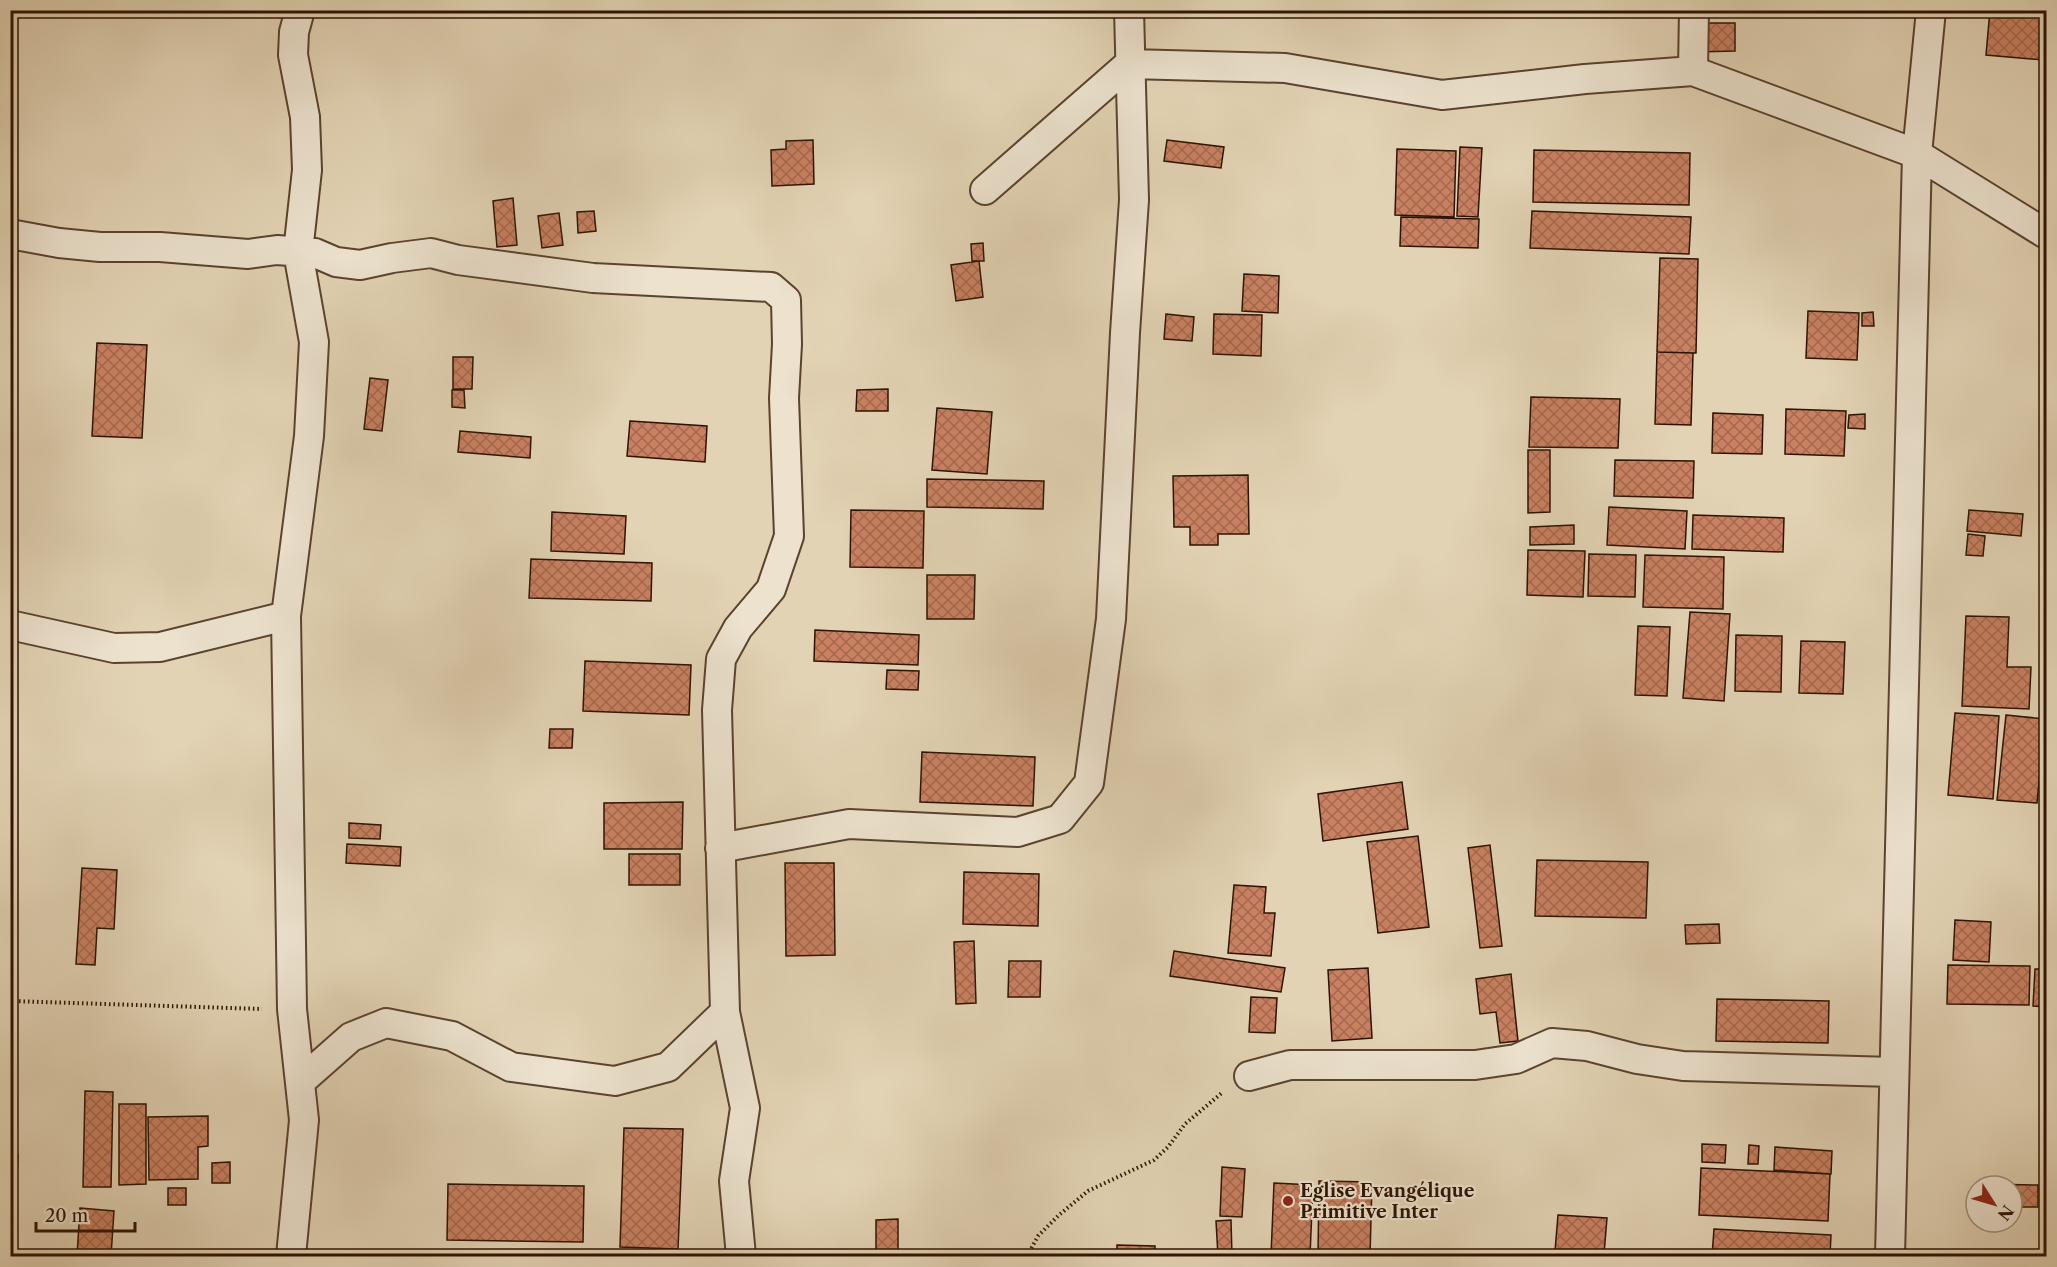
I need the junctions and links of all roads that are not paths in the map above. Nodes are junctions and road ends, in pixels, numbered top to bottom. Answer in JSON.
{"nodes":[{"id":1,"x":300,"y":10,"type":"edge"},
{"id":2,"x":1129,"y":10,"type":"edge"},
{"id":3,"x":1694,"y":10,"type":"edge"},
{"id":4,"x":1931,"y":10,"type":"edge"},
{"id":5,"x":1129,"y":64,"type":"junction"},
{"id":6,"x":1694,"y":71,"type":"junction"},
{"id":7,"x":1917,"y":154,"type":"junction"},
{"id":8,"x":985,"y":190,"type":"dead end"},
{"id":9,"x":10,"y":234,"type":"edge"},
{"id":10,"x":2046,"y":234,"type":"edge"},
{"id":11,"x":298,"y":252,"type":"junction"},
{"id":12,"x":286,"y":616,"type":"junction"},
{"id":13,"x":10,"y":624,"type":"edge"},
{"id":14,"x":720,"y":848,"type":"junction"},
{"id":15,"x":725,"y":1012,"type":"junction"},
{"id":16,"x":1893,"y":1072,"type":"junction"},
{"id":17,"x":1249,"y":1076,"type":"road end"},
{"id":18,"x":300,"y":1082,"type":"junction"},
{"id":19,"x":291,"y":1257,"type":"edge"},
{"id":20,"x":741,"y":1257,"type":"edge"},
{"id":21,"x":1890,"y":1257,"type":"edge"}],
"edges":[{"from":1,"to":11,"type":"street"},
{"from":2,"to":5,"type":"street"},
{"from":3,"to":6,"type":"street"},
{"from":4,"to":7,"type":"street"},
{"from":5,"to":6,"type":"street"},
{"from":5,"to":8,"type":"street"},
{"from":5,"to":14,"type":"street"},
{"from":6,"to":7,"type":"street"},
{"from":7,"to":10,"type":"street"},
{"from":7,"to":16,"type":"street"},
{"from":9,"to":11,"type":"street"},
{"from":11,"to":12,"type":"street"},
{"from":11,"to":14,"type":"street"},
{"from":12,"to":13,"type":"street"},
{"from":12,"to":18,"type":"street"},
{"from":14,"to":15,"type":"street"},
{"from":15,"to":18,"type":"street"},
{"from":15,"to":20,"type":"street"},
{"from":16,"to":17,"type":"street"},
{"from":16,"to":21,"type":"street"},
{"from":18,"to":19,"type":"street"}]}
